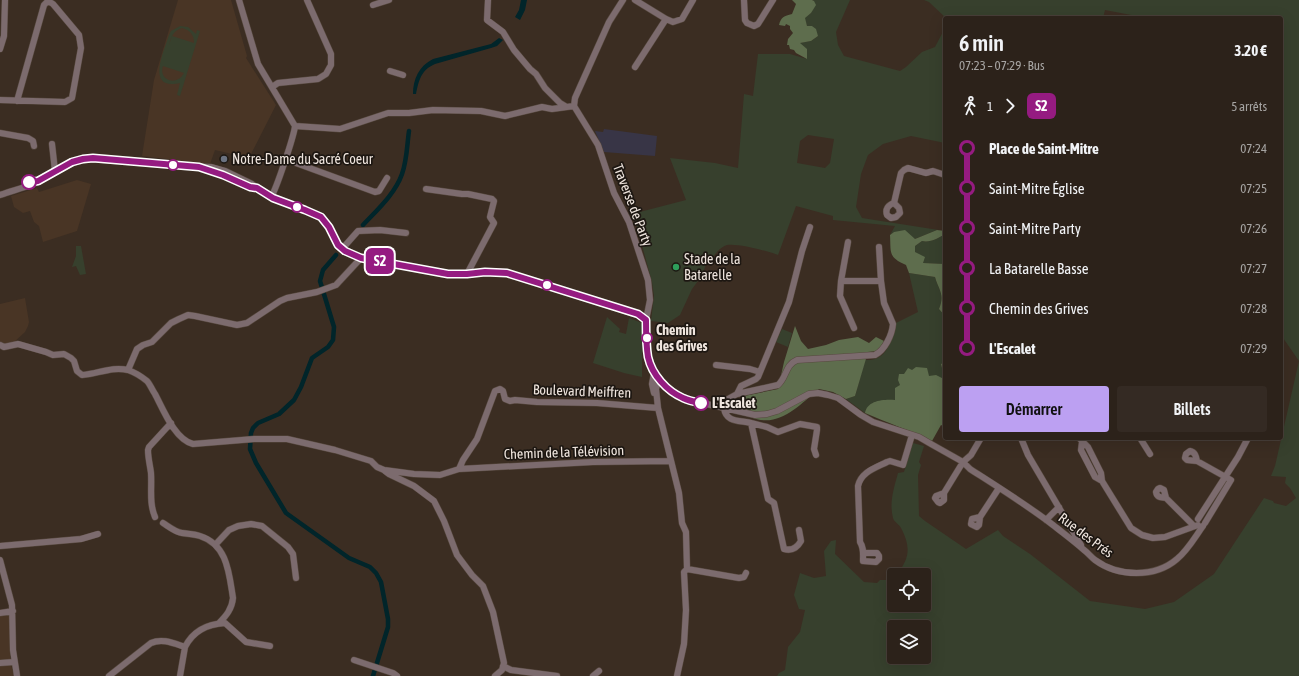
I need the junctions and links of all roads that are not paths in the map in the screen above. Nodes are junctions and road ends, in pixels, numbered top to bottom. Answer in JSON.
{"nodes":[{"id":1,"x":5,"y":0,"type":"edge"},
{"id":2,"x":239,"y":0,"type":"edge"},
{"id":3,"x":307,"y":0,"type":"edge"},
{"id":4,"x":389,"y":0,"type":"edge"},
{"id":5,"x":488,"y":0,"type":"edge"},
{"id":6,"x":623,"y":0,"type":"edge"},
{"id":7,"x":635,"y":0,"type":"edge"},
{"id":8,"x":693,"y":0,"type":"edge"},
{"id":9,"x":744,"y":0,"type":"edge"},
{"id":10,"x":773,"y":0,"type":"edge"},
{"id":11,"x":48,"y":1,"type":"edge"},
{"id":12,"x":373,"y":5,"type":"dead end"},
{"id":13,"x":666,"y":20,"type":"junction"},
{"id":14,"x":0,"y":49,"type":"edge"},
{"id":15,"x":636,"y":67,"type":"dead end"},
{"id":16,"x":390,"y":71,"type":"dead end"},
{"id":17,"x":402,"y":75,"type":"dead end"},
{"id":18,"x":272,"y":87,"type":"junction"},
{"id":19,"x":0,"y":100,"type":"edge"},
{"id":20,"x":17,"y":101,"type":"junction"},
{"id":21,"x":565,"y":106,"type":"junction"},
{"id":22,"x":574,"y":106,"type":"junction"},
{"id":23,"x":295,"y":126,"type":"junction"},
{"id":24,"x":0,"y":133,"type":"edge"},
{"id":25,"x":52,"y":144,"type":"dead end"},
{"id":26,"x":34,"y":146,"type":"dead end"},
{"id":27,"x":285,"y":159,"type":"junction"},
{"id":28,"x":56,"y":171,"type":"junction"},
{"id":29,"x":943,"y":174,"type":"edge"},
{"id":30,"x":387,"y":178,"type":"dead end"},
{"id":31,"x":38,"y":181,"type":"junction"},
{"id":32,"x":277,"y":182,"type":"junction"},
{"id":33,"x":426,"y":189,"type":"dead end"},
{"id":34,"x":259,"y":190,"type":"junction"},
{"id":35,"x":0,"y":192,"type":"edge"},
{"id":36,"x":0,"y":195,"type":"edge"},
{"id":37,"x":271,"y":197,"type":"junction"},
{"id":38,"x":894,"y":203,"type":"dead end"},
{"id":39,"x":810,"y":227,"type":"dead end"},
{"id":40,"x":406,"y":233,"type":"dead end"},
{"id":41,"x":848,"y":242,"type":"dead end"},
{"id":42,"x":879,"y":247,"type":"dead end"},
{"id":43,"x":341,"y":248,"type":"junction"},
{"id":44,"x":361,"y":258,"type":"junction"},
{"id":45,"x":467,"y":274,"type":"junction"},
{"id":46,"x":841,"y":280,"type":"junction"},
{"id":47,"x":881,"y":281,"type":"junction"},
{"id":48,"x":646,"y":320,"type":"junction"},
{"id":49,"x":854,"y":328,"type":"dead end"},
{"id":50,"x":0,"y":345,"type":"edge"},
{"id":51,"x":716,"y":365,"type":"dead end"},
{"id":52,"x":128,"y":370,"type":"junction"},
{"id":53,"x":654,"y":372,"type":"junction"},
{"id":54,"x":760,"y":372,"type":"junction"},
{"id":55,"x":661,"y":381,"type":"junction"},
{"id":56,"x":737,"y":394,"type":"junction"},
{"id":57,"x":657,"y":405,"type":"junction"},
{"id":58,"x":724,"y":408,"type":"junction"},
{"id":59,"x":171,"y":423,"type":"junction"},
{"id":60,"x":751,"y":423,"type":"junction"},
{"id":61,"x":912,"y":435,"type":"junction"},
{"id":62,"x":980,"y":440,"type":"edge"},
{"id":63,"x":1022,"y":440,"type":"edge"},
{"id":64,"x":1081,"y":440,"type":"edge"},
{"id":65,"x":1141,"y":440,"type":"edge"},
{"id":66,"x":1247,"y":440,"type":"edge"},
{"id":67,"x":1150,"y":454,"type":"dead end"},
{"id":68,"x":816,"y":455,"type":"dead end"},
{"id":69,"x":670,"y":461,"type":"junction"},
{"id":70,"x":1197,"y":461,"type":"dead end"},
{"id":71,"x":963,"y":462,"type":"junction"},
{"id":72,"x":460,"y":469,"type":"junction"},
{"id":73,"x":384,"y":470,"type":"junction"},
{"id":74,"x":1228,"y":478,"type":"junction"},
{"id":75,"x":999,"y":488,"type":"junction"},
{"id":76,"x":944,"y":493,"type":"dead end"},
{"id":77,"x":1166,"y":498,"type":"dead end"},
{"id":78,"x":1059,"y":507,"type":"junction"},
{"id":79,"x":155,"y":517,"type":"dead end"},
{"id":80,"x":980,"y":517,"type":"dead end"},
{"id":81,"x":1046,"y":520,"type":"junction"},
{"id":82,"x":163,"y":523,"type":"dead end"},
{"id":83,"x":1199,"y":524,"type":"junction"},
{"id":84,"x":799,"y":530,"type":"dead end"},
{"id":85,"x":98,"y":534,"type":"dead end"},
{"id":86,"x":216,"y":544,"type":"junction"},
{"id":87,"x":0,"y":546,"type":"edge"},
{"id":88,"x":1083,"y":549,"type":"junction"},
{"id":89,"x":864,"y":553,"type":"dead end"},
{"id":90,"x":0,"y":560,"type":"edge"},
{"id":91,"x":687,"y":568,"type":"junction"},
{"id":92,"x":746,"y":573,"type":"dead end"},
{"id":93,"x":296,"y":578,"type":"dead end"},
{"id":94,"x":13,"y":611,"type":"junction"},
{"id":95,"x":0,"y":613,"type":"edge"},
{"id":96,"x":219,"y":623,"type":"junction"},
{"id":97,"x":270,"y":646,"type":"dead end"},
{"id":98,"x":185,"y":647,"type":"junction"},
{"id":99,"x":354,"y":660,"type":"dead end"},
{"id":100,"x":14,"y":662,"type":"junction"},
{"id":101,"x":0,"y":663,"type":"edge"},
{"id":102,"x":503,"y":666,"type":"junction"},
{"id":103,"x":599,"y":671,"type":"dead end"},
{"id":104,"x":17,"y":676,"type":"edge"},
{"id":105,"x":109,"y":676,"type":"edge"},
{"id":106,"x":180,"y":676,"type":"edge"},
{"id":107,"x":397,"y":676,"type":"edge"},
{"id":108,"x":495,"y":676,"type":"edge"},
{"id":109,"x":557,"y":676,"type":"edge"},
{"id":110,"x":593,"y":676,"type":"edge"},
{"id":111,"x":677,"y":676,"type":"edge"}],
"edges":[{"from":1,"to":14,"type":"street"},
{"from":2,"to":18,"type":"street"},
{"from":3,"to":18,"type":"street"},
{"from":4,"to":12,"type":"street"},
{"from":5,"to":21,"type":"street"},
{"from":6,"to":22,"type":"street"},
{"from":7,"to":13,"type":"street"},
{"from":8,"to":13,"type":"street"},
{"from":9,"to":10,"type":"street"},
{"from":11,"to":20,"type":"street"},
{"from":11,"to":20,"type":"street"},
{"from":13,"to":15,"type":"street"},
{"from":16,"to":17,"type":"street"},
{"from":18,"to":23,"type":"street"},
{"from":19,"to":20,"type":"street"},
{"from":21,"to":22,"type":"street"},
{"from":21,"to":23,"type":"street"},
{"from":22,"to":48,"type":"street","name":"Traverse de Party"},
{"from":23,"to":27,"type":"street"},
{"from":24,"to":26,"type":"street"},
{"from":25,"to":28,"type":"street"},
{"from":27,"to":30,"type":"street"},
{"from":27,"to":32,"type":"street"},
{"from":28,"to":31,"type":"street"},
{"from":28,"to":34,"type":"street"},
{"from":29,"to":38,"type":"street"},
{"from":31,"to":35,"type":"street"},
{"from":31,"to":36,"type":"street"},
{"from":32,"to":34,"type":"street"},
{"from":32,"to":37,"type":"street"},
{"from":33,"to":45,"type":"street"},
{"from":34,"to":37,"type":"street"},
{"from":37,"to":43,"type":"street"},
{"from":39,"to":54,"type":"street"},
{"from":40,"to":43,"type":"street"},
{"from":41,"to":46,"type":"street"},
{"from":42,"to":47,"type":"street"},
{"from":43,"to":44,"type":"street"},
{"from":44,"to":45,"type":"street"},
{"from":44,"to":52,"type":"street"},
{"from":45,"to":48,"type":"street"},
{"from":46,"to":47,"type":"street"},
{"from":46,"to":49,"type":"street"},
{"from":47,"to":56,"type":"street"},
{"from":48,"to":53,"type":"street"},
{"from":50,"to":52,"type":"street"},
{"from":51,"to":54,"type":"street"},
{"from":52,"to":59,"type":"street"},
{"from":53,"to":55,"type":"street"},
{"from":53,"to":57,"type":"street"},
{"from":54,"to":56,"type":"street"},
{"from":55,"to":57,"type":"street"},
{"from":55,"to":58,"type":"street","name":"Rue des Prés"},
{"from":56,"to":58,"type":"street"},
{"from":57,"to":69,"type":"street"},
{"from":57,"to":72,"type":"street","name":"Boulevard Meiffren"},
{"from":58,"to":60,"type":"street"},
{"from":58,"to":61,"type":"street","name":"Rue des Prés"},
{"from":59,"to":73,"type":"street"},
{"from":59,"to":79,"type":"street"},
{"from":60,"to":68,"type":"street"},
{"from":60,"to":84,"type":"street"},
{"from":61,"to":71,"type":"street","name":"Rue des Prés"},
{"from":61,"to":89,"type":"street"},
{"from":62,"to":71,"type":"street"},
{"from":63,"to":78,"type":"street"},
{"from":64,"to":83,"type":"street"},
{"from":65,"to":67,"type":"street"},
{"from":66,"to":74,"type":"street","name":"Rue des Prés"},
{"from":69,"to":72,"type":"street","name":"Chemin de la Télévision"},
{"from":69,"to":91,"type":"street"},
{"from":70,"to":74,"type":"street"},
{"from":71,"to":75,"type":"street","name":"Rue des Prés"},
{"from":71,"to":76,"type":"street"},
{"from":72,"to":73,"type":"street","name":"Chemin de la Télévision"},
{"from":73,"to":102,"type":"street"},
{"from":74,"to":83,"type":"street","name":"Rue des Prés"},
{"from":75,"to":80,"type":"street"},
{"from":75,"to":81,"type":"street","name":"Rue des Prés"},
{"from":77,"to":83,"type":"street"},
{"from":78,"to":81,"type":"street"},
{"from":78,"to":88,"type":"street"},
{"from":81,"to":88,"type":"street","name":"Rue des Prés"},
{"from":82,"to":86,"type":"street"},
{"from":83,"to":88,"type":"street","name":"Rue des Prés"},
{"from":85,"to":87,"type":"street"},
{"from":86,"to":93,"type":"street"},
{"from":86,"to":96,"type":"street"},
{"from":90,"to":94,"type":"street"},
{"from":91,"to":92,"type":"street"},
{"from":91,"to":111,"type":"street"},
{"from":94,"to":95,"type":"street"},
{"from":94,"to":100,"type":"street"},
{"from":96,"to":97,"type":"street"},
{"from":96,"to":98,"type":"street"},
{"from":98,"to":105,"type":"street"},
{"from":98,"to":106,"type":"street"},
{"from":99,"to":107,"type":"street"},
{"from":100,"to":101,"type":"street"},
{"from":100,"to":104,"type":"street"},
{"from":102,"to":108,"type":"street"},
{"from":102,"to":109,"type":"street"},
{"from":103,"to":110,"type":"street"}]}
